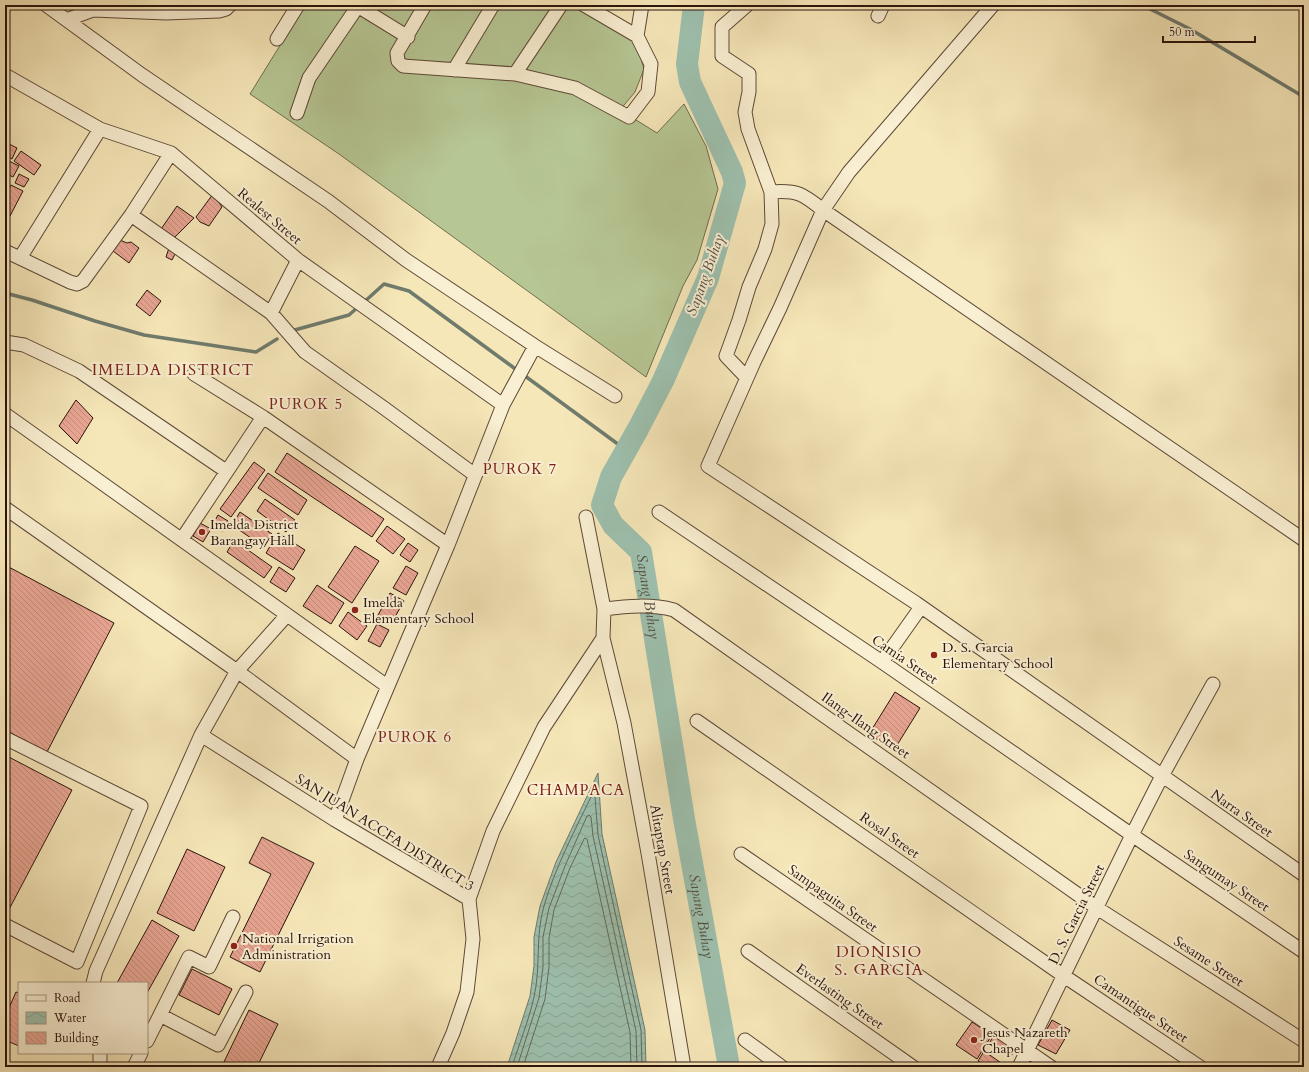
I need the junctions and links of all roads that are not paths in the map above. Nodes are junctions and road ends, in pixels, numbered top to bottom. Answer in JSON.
{"nodes":[{"id":1,"x":46,"y":5,"type":"edge"},
{"id":2,"x":71,"y":5,"type":"edge"},
{"id":3,"x":230,"y":5,"type":"edge"},
{"id":4,"x":298,"y":5,"type":"edge"},
{"id":5,"x":425,"y":5,"type":"edge"},
{"id":6,"x":493,"y":5,"type":"edge"},
{"id":7,"x":561,"y":5,"type":"edge"},
{"id":8,"x":584,"y":5,"type":"edge"},
{"id":9,"x":642,"y":5,"type":"edge"},
{"id":10,"x":747,"y":5,"type":"edge"},
{"id":11,"x":993,"y":5,"type":"edge"},
{"id":12,"x":357,"y":6,"type":"edge"},
{"id":13,"x":168,"y":9,"type":"edge"},
{"id":14,"x":67,"y":19,"type":"junction"},
{"id":15,"x":637,"y":36,"type":"junction"},
{"id":16,"x":408,"y":37,"type":"junction"},
{"id":17,"x":277,"y":39,"type":"dead end"},
{"id":18,"x":454,"y":70,"type":"junction"},
{"id":19,"x":5,"y":74,"type":"edge"},
{"id":20,"x":515,"y":74,"type":"junction"},
{"id":21,"x":297,"y":113,"type":"dead end"},
{"id":22,"x":100,"y":129,"type":"junction"},
{"id":23,"x":171,"y":153,"type":"junction"},
{"id":24,"x":771,"y":192,"type":"junction"},
{"id":25,"x":823,"y":210,"type":"junction"},
{"id":26,"x":130,"y":215,"type":"junction"},
{"id":27,"x":5,"y":251,"type":"edge"},
{"id":28,"x":20,"y":258,"type":"junction"},
{"id":29,"x":298,"y":260,"type":"junction"},
{"id":30,"x":271,"y":314,"type":"junction"},
{"id":31,"x":5,"y":342,"type":"edge"},
{"id":32,"x":535,"y":346,"type":"junction"},
{"id":33,"x":194,"y":374,"type":"dead end"},
{"id":34,"x":747,"y":378,"type":"junction"},
{"id":35,"x":615,"y":396,"type":"dead end"},
{"id":36,"x":503,"y":405,"type":"junction"},
{"id":37,"x":5,"y":414,"type":"edge"},
{"id":38,"x":263,"y":417,"type":"junction"},
{"id":39,"x":226,"y":471,"type":"junction"},
{"id":40,"x":475,"y":475,"type":"junction"},
{"id":41,"x":5,"y":508,"type":"edge"},
{"id":42,"x":659,"y":512,"type":"dead end"},
{"id":43,"x":586,"y":517,"type":"dead end"},
{"id":44,"x":182,"y":539,"type":"junction"},
{"id":45,"x":1304,"y":540,"type":"edge"},
{"id":46,"x":448,"y":545,"type":"junction"},
{"id":47,"x":921,"y":607,"type":"junction"},
{"id":48,"x":604,"y":609,"type":"junction"},
{"id":49,"x":288,"y":615,"type":"junction"},
{"id":50,"x":603,"y":638,"type":"junction"},
{"id":51,"x":882,"y":662,"type":"junction"},
{"id":52,"x":237,"y":671,"type":"junction"},
{"id":53,"x":1213,"y":684,"type":"dead end"},
{"id":54,"x":387,"y":686,"type":"junction"},
{"id":55,"x":697,"y":722,"type":"dead end"},
{"id":56,"x":201,"y":735,"type":"junction"},
{"id":57,"x":5,"y":738,"type":"edge"},
{"id":58,"x":357,"y":759,"type":"junction"},
{"id":59,"x":1162,"y":776,"type":"junction"},
{"id":60,"x":335,"y":820,"type":"junction"},
{"id":61,"x":1132,"y":835,"type":"junction"},
{"id":62,"x":741,"y":854,"type":"dead end"},
{"id":63,"x":1304,"y":875,"type":"edge"},
{"id":64,"x":470,"y":900,"type":"junction"},
{"id":65,"x":1097,"y":908,"type":"junction"},
{"id":66,"x":233,"y":917,"type":"dead end"},
{"id":67,"x":5,"y":925,"type":"edge"},
{"id":68,"x":748,"y":951,"type":"dead end"},
{"id":69,"x":1304,"y":952,"type":"edge"},
{"id":70,"x":1064,"y":976,"type":"junction"},
{"id":71,"x":93,"y":982,"type":"edge"},
{"id":72,"x":246,"y":992,"type":"dead end"},
{"id":73,"x":160,"y":1015,"type":"junction"},
{"id":74,"x":148,"y":1039,"type":"edge"},
{"id":75,"x":744,"y":1040,"type":"dead end"},
{"id":76,"x":1304,"y":1041,"type":"edge"},
{"id":77,"x":1026,"y":1051,"type":"junction"},
{"id":78,"x":100,"y":1054,"type":"edge"},
{"id":79,"x":140,"y":1054,"type":"edge"},
{"id":80,"x":100,"y":1067,"type":"edge"},
{"id":81,"x":134,"y":1067,"type":"edge"},
{"id":82,"x":438,"y":1067,"type":"edge"},
{"id":83,"x":684,"y":1067,"type":"edge"},
{"id":84,"x":782,"y":1067,"type":"edge"},
{"id":85,"x":914,"y":1067,"type":"edge"},
{"id":86,"x":1019,"y":1067,"type":"edge"},
{"id":87,"x":1051,"y":1067,"type":"edge"},
{"id":88,"x":1200,"y":1067,"type":"edge"}],
"edges":[{"from":1,"to":14,"type":"street"},
{"from":2,"to":14,"type":"street"},
{"from":3,"to":13,"type":"street"},
{"from":4,"to":17,"type":"street"},
{"from":5,"to":16,"type":"street"},
{"from":6,"to":18,"type":"street"},
{"from":7,"to":20,"type":"street"},
{"from":8,"to":15,"type":"street"},
{"from":9,"to":15,"type":"street"},
{"from":10,"to":24,"type":"street"},
{"from":11,"to":25,"type":"street"},
{"from":12,"to":16,"type":"street"},
{"from":12,"to":21,"type":"street"},
{"from":13,"to":14,"type":"street"},
{"from":14,"to":32,"type":"street"},
{"from":15,"to":20,"type":"street"},
{"from":16,"to":18,"type":"street"},
{"from":18,"to":20,"type":"street"},
{"from":19,"to":22,"type":"street","name":"Realest Street"},
{"from":22,"to":23,"type":"street","name":"Realest Street"},
{"from":22,"to":28,"type":"street"},
{"from":23,"to":26,"type":"street"},
{"from":23,"to":29,"type":"street","name":"Realest Street"},
{"from":24,"to":25,"type":"street"},
{"from":24,"to":34,"type":"street"},
{"from":25,"to":34,"type":"street"},
{"from":25,"to":45,"type":"street"},
{"from":26,"to":28,"type":"street"},
{"from":26,"to":30,"type":"street"},
{"from":27,"to":28,"type":"street"},
{"from":29,"to":30,"type":"street"},
{"from":29,"to":36,"type":"street","name":"Realest Street"},
{"from":30,"to":40,"type":"street"},
{"from":31,"to":39,"type":"street"},
{"from":32,"to":35,"type":"street"},
{"from":32,"to":36,"type":"street"},
{"from":33,"to":38,"type":"street"},
{"from":34,"to":47,"type":"street","name":"Narra Street"},
{"from":36,"to":40,"type":"street"},
{"from":37,"to":44,"type":"street"},
{"from":38,"to":39,"type":"street"},
{"from":38,"to":46,"type":"street"},
{"from":39,"to":44,"type":"street"},
{"from":40,"to":46,"type":"street"},
{"from":41,"to":52,"type":"street"},
{"from":42,"to":51,"type":"street","name":"Camia Street"},
{"from":43,"to":48,"type":"street","name":"Alitaptap Street"},
{"from":44,"to":49,"type":"street"},
{"from":46,"to":54,"type":"street"},
{"from":47,"to":51,"type":"street"},
{"from":47,"to":59,"type":"street","name":"Narra Street"},
{"from":48,"to":50,"type":"street","name":"Alitaptap Street"},
{"from":48,"to":65,"type":"street","name":"Ilang-Ilang Street"},
{"from":49,"to":52,"type":"street"},
{"from":49,"to":54,"type":"street"},
{"from":50,"to":64,"type":"street"},
{"from":50,"to":83,"type":"street","name":"Alitaptap Street"},
{"from":51,"to":61,"type":"street","name":"Camia Street"},
{"from":52,"to":56,"type":"street"},
{"from":52,"to":58,"type":"street"},
{"from":53,"to":59,"type":"street","name":"D. S. Garcia Street"},
{"from":54,"to":58,"type":"street"},
{"from":55,"to":70,"type":"street","name":"Rosal Street"},
{"from":56,"to":60,"type":"street","name":"SAN JUAN ACCFA DISTRICT 3"},
{"from":56,"to":71,"type":"street"},
{"from":57,"to":67,"type":"street"},
{"from":58,"to":60,"type":"street"},
{"from":59,"to":61,"type":"street","name":"D. S. Garcia Street"},
{"from":59,"to":63,"type":"street","name":"Narra Street"},
{"from":60,"to":64,"type":"street","name":"SAN JUAN ACCFA DISTRICT 3"},
{"from":61,"to":65,"type":"street","name":"D. S. Garcia Street"},
{"from":61,"to":69,"type":"street","name":"Sangumay Street"},
{"from":62,"to":77,"type":"street","name":"Sampaguita Street"},
{"from":64,"to":82,"type":"street","name":"SAN JUAN ACCFA DISTRICT 3"},
{"from":65,"to":70,"type":"street","name":"D. S. Garcia Street"},
{"from":65,"to":76,"type":"street","name":"Sesame Street"},
{"from":66,"to":73,"type":"street"},
{"from":68,"to":85,"type":"street","name":"Everlasting Street"},
{"from":70,"to":77,"type":"street","name":"D. S. Garcia Street"},
{"from":70,"to":88,"type":"street","name":"Camantigue Street"},
{"from":72,"to":73,"type":"street"},
{"from":73,"to":74,"type":"street"},
{"from":75,"to":84,"type":"street"},
{"from":77,"to":86,"type":"street","name":"D. S. Garcia Street"},
{"from":77,"to":87,"type":"street","name":"Sampaguita Street"},
{"from":78,"to":80,"type":"street"},
{"from":79,"to":81,"type":"street"}]}
